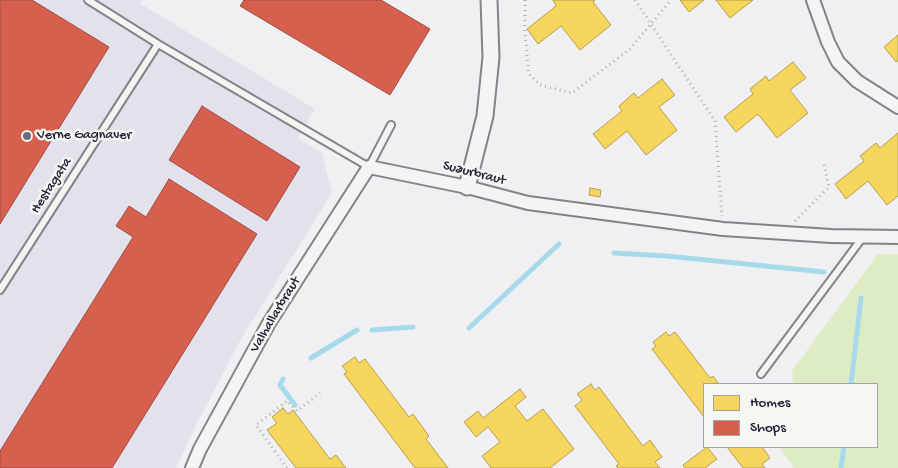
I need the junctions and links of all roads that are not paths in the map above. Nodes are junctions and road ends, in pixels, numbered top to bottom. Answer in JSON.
{"nodes":[{"id":1,"x":88,"y":0,"type":"edge"},
{"id":2,"x":489,"y":0,"type":"edge"},
{"id":3,"x":813,"y":0,"type":"edge"},
{"id":4,"x":158,"y":44,"type":"junction"},
{"id":5,"x":898,"y":107,"type":"edge"},
{"id":6,"x":391,"y":124,"type":"dead end"},
{"id":7,"x":369,"y":167,"type":"junction"},
{"id":8,"x":467,"y":186,"type":"junction"},
{"id":9,"x":864,"y":236,"type":"junction"},
{"id":10,"x":898,"y":237,"type":"edge"},
{"id":11,"x":0,"y":290,"type":"edge"},
{"id":12,"x":761,"y":374,"type":"dead end"},
{"id":13,"x":192,"y":468,"type":"edge"}],
"edges":[{"from":1,"to":4,"type":"lane","name":"Suðurbraut"},
{"from":2,"to":8,"type":"street"},
{"from":3,"to":5,"type":"street"},
{"from":4,"to":7,"type":"lane","name":"Suðurbraut"},
{"from":4,"to":11,"type":"lane","name":"Hestagata"},
{"from":6,"to":7,"type":"lane"},
{"from":7,"to":8,"type":"street","name":"Suðurbraut"},
{"from":7,"to":13,"type":"street","name":"Valhallarbraut"},
{"from":8,"to":9,"type":"street","name":"Suðurbraut"},
{"from":9,"to":10,"type":"street","name":"Suðurbraut"},
{"from":9,"to":12,"type":"lane"}]}
